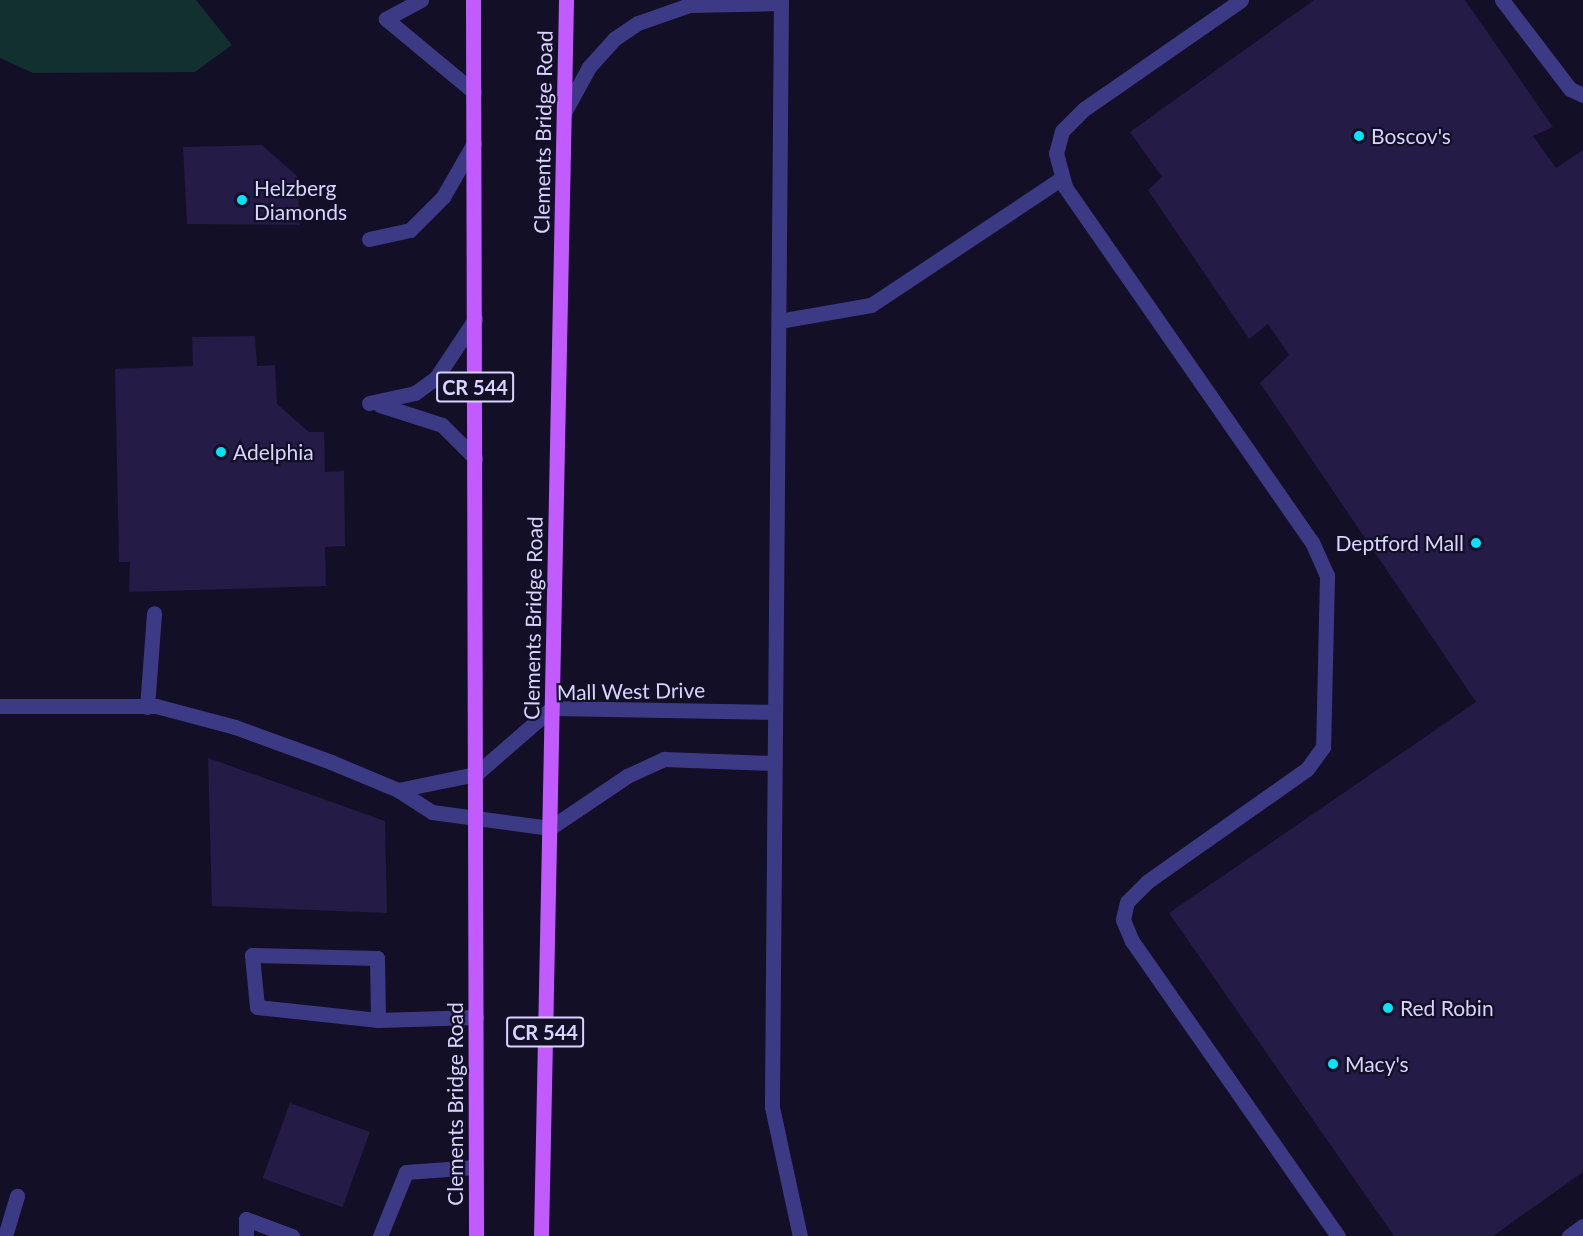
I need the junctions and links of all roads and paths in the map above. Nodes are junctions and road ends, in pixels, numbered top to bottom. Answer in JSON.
{"nodes":[{"id":1,"x":421,"y":0,"type":"edge"},
{"id":2,"x":473,"y":0,"type":"edge"},
{"id":3,"x":566,"y":0,"type":"edge"},
{"id":4,"x":1241,"y":0,"type":"edge"},
{"id":5,"x":1502,"y":0,"type":"edge"},
{"id":6,"x":781,"y":1,"type":"edge"},
{"id":7,"x":683,"y":3,"type":"edge"},
{"id":8,"x":474,"y":92,"type":"junction"},
{"id":9,"x":1583,"y":95,"type":"edge"},
{"id":10,"x":565,"y":111,"type":"junction"},
{"id":11,"x":474,"y":143,"type":"junction"},
{"id":12,"x":1061,"y":179,"type":"junction"},
{"id":13,"x":369,"y":239,"type":"dead end"},
{"id":14,"x":475,"y":319,"type":"junction"},
{"id":15,"x":779,"y":321,"type":"junction"},
{"id":16,"x":475,"y":458,"type":"junction"},
{"id":17,"x":154,"y":613,"type":"dead end"},
{"id":18,"x":0,"y":706,"type":"edge"},
{"id":19,"x":147,"y":707,"type":"junction"},
{"id":20,"x":552,"y":708,"type":"junction"},
{"id":21,"x":773,"y":712,"type":"junction"},
{"id":22,"x":772,"y":763,"type":"junction"},
{"id":23,"x":476,"y":774,"type":"junction"},
{"id":24,"x":398,"y":790,"type":"junction"},
{"id":25,"x":476,"y":818,"type":"junction"},
{"id":26,"x":550,"y":828,"type":"junction"},
{"id":27,"x":476,"y":1017,"type":"junction"},
{"id":28,"x":378,"y":1020,"type":"junction"},
{"id":29,"x":476,"y":1167,"type":"junction"},
{"id":30,"x":17,"y":1196,"type":"dead end"},
{"id":31,"x":1583,"y":1227,"type":"edge"},
{"id":32,"x":5,"y":1236,"type":"edge"},
{"id":33,"x":246,"y":1236,"type":"edge"},
{"id":34,"x":292,"y":1236,"type":"edge"},
{"id":35,"x":380,"y":1236,"type":"edge"},
{"id":36,"x":476,"y":1236,"type":"edge"},
{"id":37,"x":541,"y":1236,"type":"edge"},
{"id":38,"x":800,"y":1236,"type":"edge"},
{"id":39,"x":1338,"y":1236,"type":"edge"},
{"id":40,"x":1569,"y":1236,"type":"edge"}],
"edges":[{"from":1,"to":8,"type":"lane"},
{"from":2,"to":8,"type":"main road","name":"Clements Bridge Road","number":"CR 544"},
{"from":3,"to":10,"type":"main road","name":"Clements Bridge Road","number":"CR 544"},
{"from":4,"to":12,"type":"lane"},
{"from":5,"to":9,"type":"lane"},
{"from":6,"to":7,"type":"lane"},
{"from":6,"to":15,"type":"lane"},
{"from":7,"to":10,"type":"lane"},
{"from":8,"to":11,"type":"main road","name":"Clements Bridge Road","number":"CR 544"},
{"from":10,"to":20,"type":"main road","name":"Clements Bridge Road","number":"CR 544"},
{"from":11,"to":13,"type":"lane"},
{"from":11,"to":14,"type":"main road","name":"Clements Bridge Road","number":"CR 544"},
{"from":12,"to":15,"type":"lane"},
{"from":12,"to":39,"type":"lane"},
{"from":14,"to":16,"type":"main road","name":"Clements Bridge Road","number":"CR 544"},
{"from":14,"to":16,"type":"lane"},
{"from":15,"to":21,"type":"lane"},
{"from":16,"to":23,"type":"main road","name":"Clements Bridge Road","number":"CR 544"},
{"from":17,"to":19,"type":"lane"},
{"from":18,"to":19,"type":"lane"},
{"from":19,"to":24,"type":"lane"},
{"from":20,"to":21,"type":"lane","name":"Mall West Drive"},
{"from":20,"to":23,"type":"lane","name":"Mall West Drive"},
{"from":20,"to":26,"type":"main road","name":"Clements Bridge Road","number":"CR 544"},
{"from":21,"to":22,"type":"lane"},
{"from":22,"to":26,"type":"lane"},
{"from":22,"to":38,"type":"lane"},
{"from":23,"to":24,"type":"lane"},
{"from":23,"to":25,"type":"main road","name":"Clements Bridge Road","number":"CR 544"},
{"from":24,"to":25,"type":"lane"},
{"from":25,"to":26,"type":"lane"},
{"from":25,"to":27,"type":"main road","name":"Clements Bridge Road","number":"CR 544"},
{"from":26,"to":37,"type":"main road","name":"Clements Bridge Road","number":"CR 544"},
{"from":27,"to":28,"type":"lane"},
{"from":27,"to":29,"type":"main road","name":"Clements Bridge Road","number":"CR 544"},
{"from":28,"to":28,"type":"lane"},
{"from":29,"to":35,"type":"lane"},
{"from":29,"to":36,"type":"main road","name":"Clements Bridge Road","number":"CR 544"},
{"from":30,"to":32,"type":"lane"},
{"from":31,"to":40,"type":"lane"},
{"from":33,"to":34,"type":"lane"}]}
